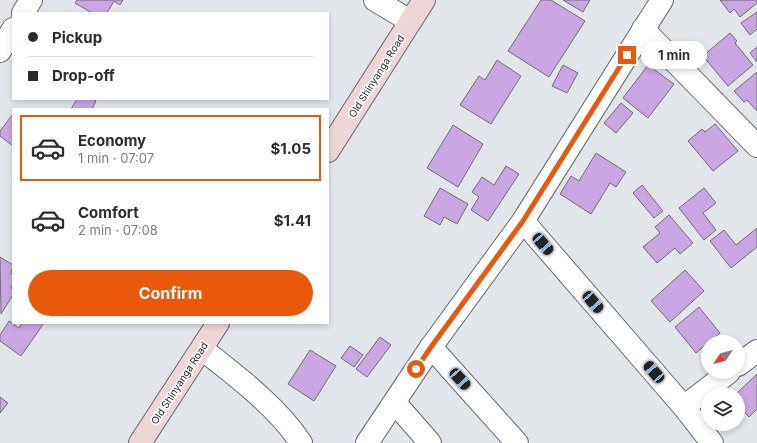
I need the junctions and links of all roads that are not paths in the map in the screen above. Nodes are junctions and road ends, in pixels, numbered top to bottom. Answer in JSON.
{"nodes":[{"id":1,"x":31,"y":0,"type":"edge"},
{"id":2,"x":375,"y":0,"type":"edge"},
{"id":3,"x":424,"y":0,"type":"edge"},
{"id":4,"x":662,"y":0,"type":"edge"},
{"id":5,"x":24,"y":12,"type":"edge"},
{"id":6,"x":410,"y":21,"type":"junction"},
{"id":7,"x":643,"y":29,"type":"junction"},
{"id":8,"x":12,"y":31,"type":"edge"},
{"id":9,"x":0,"y":50,"type":"edge"},
{"id":10,"x":757,"y":146,"type":"edge"},
{"id":11,"x":329,"y":150,"type":"edge"},
{"id":12,"x":523,"y":221,"type":"junction"},
{"id":13,"x":217,"y":324,"type":"edge"},
{"id":14,"x":431,"y":347,"type":"junction"},
{"id":15,"x":202,"y":349,"type":"junction"},
{"id":16,"x":757,"y":351,"type":"edge"},
{"id":17,"x":745,"y":360,"type":"edge"},
{"id":18,"x":720,"y":379,"type":"edge"},
{"id":19,"x":395,"y":403,"type":"junction"},
{"id":20,"x":684,"y":407,"type":"junction"},
{"id":21,"x":140,"y":443,"type":"edge"},
{"id":22,"x":301,"y":443,"type":"edge"},
{"id":23,"x":368,"y":443,"type":"edge"},
{"id":24,"x":430,"y":443,"type":"edge"},
{"id":25,"x":517,"y":443,"type":"edge"},
{"id":26,"x":712,"y":443,"type":"edge"}],
"edges":[{"from":1,"to":5,"type":"street"},
{"from":2,"to":6,"type":"street"},
{"from":3,"to":6,"type":"main road","name":"Old Shinyanga Road"},
{"from":4,"to":7,"type":"street"},
{"from":6,"to":11,"type":"main road","name":"Old Shinyanga Road"},
{"from":7,"to":10,"type":"street"},
{"from":7,"to":12,"type":"street"},
{"from":8,"to":9,"type":"street"},
{"from":12,"to":14,"type":"street"},
{"from":12,"to":20,"type":"street"},
{"from":13,"to":15,"type":"main road","name":"Old Shinyanga Road"},
{"from":14,"to":19,"type":"street"},
{"from":14,"to":25,"type":"street"},
{"from":15,"to":21,"type":"main road","name":"Old Shinyanga Road"},
{"from":15,"to":22,"type":"street"},
{"from":16,"to":17,"type":"street"},
{"from":18,"to":20,"type":"street"},
{"from":19,"to":23,"type":"street"},
{"from":19,"to":24,"type":"street"},
{"from":20,"to":26,"type":"street"}]}
